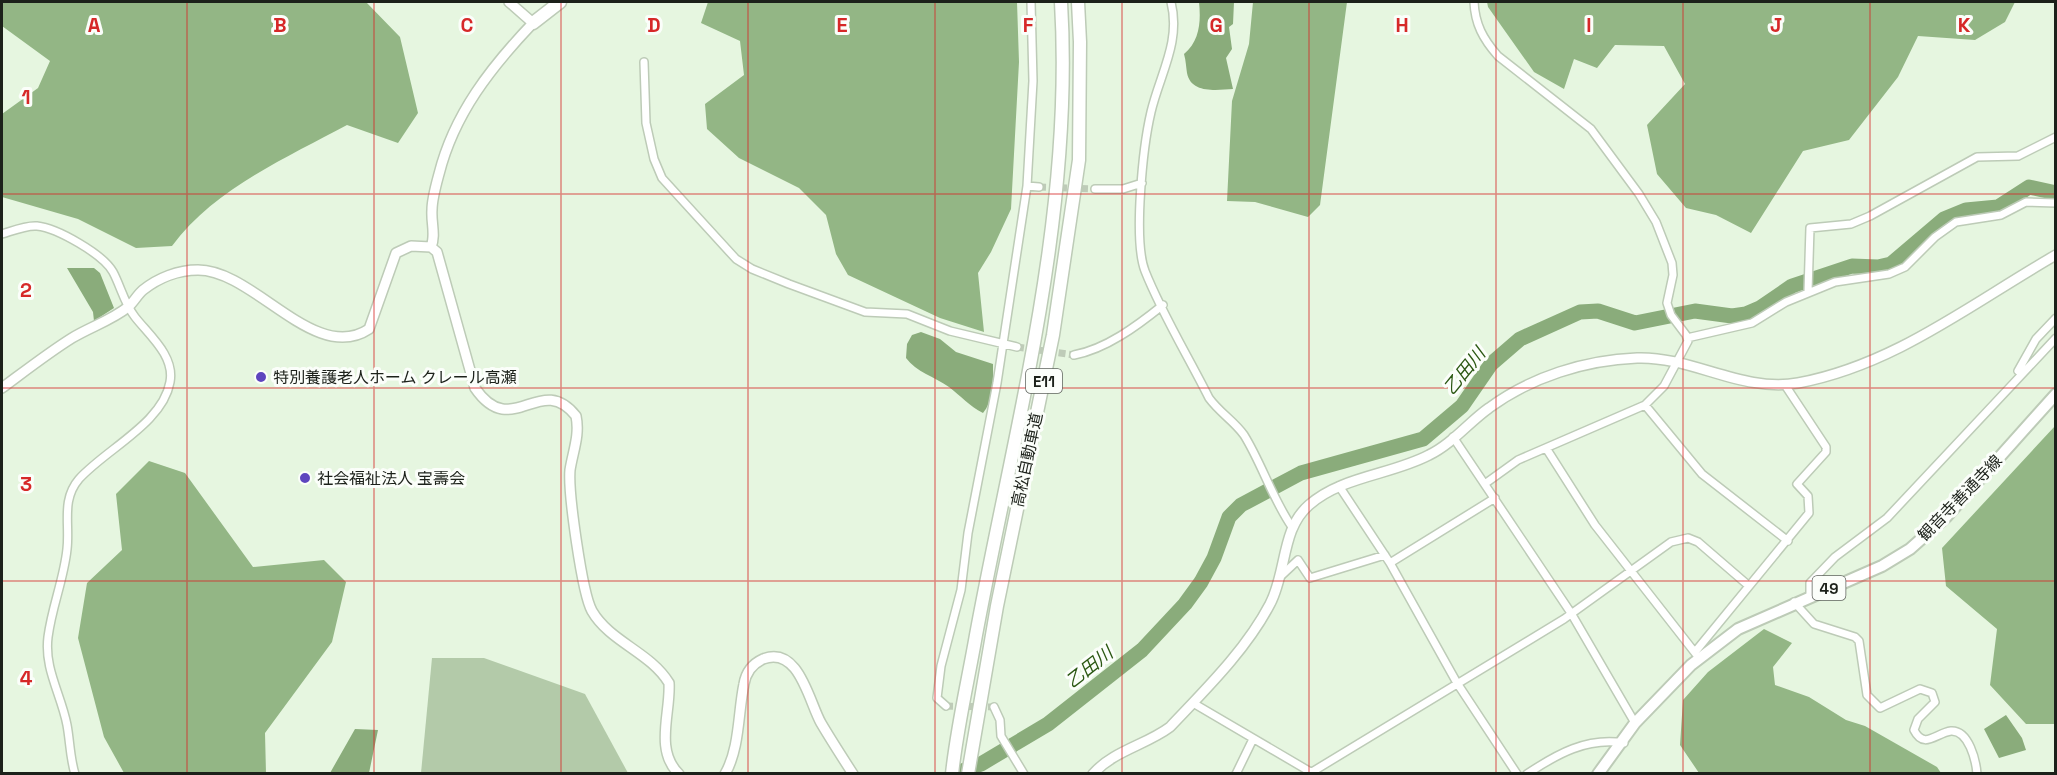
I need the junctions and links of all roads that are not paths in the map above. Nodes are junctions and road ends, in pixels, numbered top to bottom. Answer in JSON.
{"nodes":[{"id":1,"x":509,"y":2,"type":"edge"},
{"id":2,"x":552,"y":2,"type":"edge"},
{"id":3,"x":560,"y":2,"type":"edge"},
{"id":4,"x":1030,"y":2,"type":"edge"},
{"id":5,"x":1061,"y":2,"type":"edge"},
{"id":6,"x":1078,"y":2,"type":"edge"},
{"id":7,"x":1474,"y":2,"type":"edge"},
{"id":8,"x":1173,"y":4,"type":"edge"},
{"id":9,"x":533,"y":23,"type":"junction"},
{"id":10,"x":644,"y":62,"type":"dead end"},
{"id":11,"x":2055,"y":137,"type":"edge"},
{"id":12,"x":1142,"y":183,"type":"junction"},
{"id":13,"x":1027,"y":186,"type":"junction"},
{"id":14,"x":1039,"y":187,"type":"tunnel mouth"},
{"id":15,"x":1095,"y":189,"type":"tunnel mouth"},
{"id":16,"x":2055,"y":203,"type":"edge"},
{"id":17,"x":2,"y":234,"type":"edge"},
{"id":18,"x":431,"y":247,"type":"junction"},
{"id":19,"x":2055,"y":255,"type":"edge"},
{"id":20,"x":1808,"y":292,"type":"junction"},
{"id":21,"x":1163,"y":305,"type":"junction"},
{"id":22,"x":128,"y":307,"type":"junction"},
{"id":23,"x":2055,"y":318,"type":"edge"},
{"id":24,"x":1687,"y":338,"type":"junction"},
{"id":25,"x":2055,"y":338,"type":"edge"},
{"id":26,"x":1002,"y":342,"type":"junction"},
{"id":27,"x":1017,"y":347,"type":"tunnel mouth"},
{"id":28,"x":1074,"y":355,"type":"tunnel mouth"},
{"id":29,"x":1675,"y":363,"type":"junction"},
{"id":30,"x":2012,"y":381,"type":"junction"},
{"id":31,"x":1785,"y":385,"type":"junction"},
{"id":32,"x":2,"y":388,"type":"edge"},
{"id":33,"x":2055,"y":394,"type":"edge"},
{"id":34,"x":1645,"y":405,"type":"junction"},
{"id":35,"x":1453,"y":437,"type":"junction"},
{"id":36,"x":1546,"y":448,"type":"junction"},
{"id":37,"x":1486,"y":483,"type":"junction"},
{"id":38,"x":1339,"y":486,"type":"junction"},
{"id":39,"x":1495,"y":498,"type":"junction"},
{"id":40,"x":1292,"y":526,"type":"junction"},
{"id":41,"x":1788,"y":541,"type":"junction"},
{"id":42,"x":1385,"y":555,"type":"junction"},
{"id":43,"x":1390,"y":563,"type":"junction"},
{"id":44,"x":1629,"y":571,"type":"junction"},
{"id":45,"x":1282,"y":574,"type":"junction"},
{"id":46,"x":1749,"y":586,"type":"junction"},
{"id":47,"x":1810,"y":596,"type":"junction"},
{"id":48,"x":1794,"y":602,"type":"junction"},
{"id":49,"x":1572,"y":613,"type":"junction"},
{"id":50,"x":1697,"y":655,"type":"junction"},
{"id":51,"x":1456,"y":683,"type":"junction"},
{"id":52,"x":1193,"y":703,"type":"junction"},
{"id":53,"x":946,"y":706,"type":"dead end"},
{"id":54,"x":994,"y":708,"type":"dead end"},
{"id":55,"x":1635,"y":723,"type":"junction"},
{"id":56,"x":1253,"y":739,"type":"junction"},
{"id":57,"x":1624,"y":742,"type":"junction"},
{"id":58,"x":676,"y":773,"type":"edge"},
{"id":59,"x":1313,"y":773,"type":"edge"},
{"id":60,"x":75,"y":774,"type":"edge"},
{"id":61,"x":725,"y":774,"type":"edge"},
{"id":62,"x":853,"y":774,"type":"edge"},
{"id":63,"x":952,"y":774,"type":"edge"},
{"id":64,"x":968,"y":774,"type":"edge"},
{"id":65,"x":1024,"y":774,"type":"edge"},
{"id":66,"x":1093,"y":774,"type":"edge"},
{"id":67,"x":1236,"y":774,"type":"edge"},
{"id":68,"x":1517,"y":774,"type":"edge"},
{"id":69,"x":1527,"y":774,"type":"edge"},
{"id":70,"x":1598,"y":774,"type":"edge"},
{"id":71,"x":1977,"y":774,"type":"edge"}],
"edges":[{"from":1,"to":9,"type":"street"},
{"from":2,"to":9,"type":"highway"},
{"from":3,"to":9,"type":"highway"},
{"from":4,"to":13,"type":"street"},
{"from":5,"to":63,"type":"highway","name":"高松自動車道","number":"E11"},
{"from":6,"to":64,"type":"highway","name":"高松自動車道","number":"E11"},
{"from":7,"to":24,"type":"street"},
{"from":8,"to":12,"type":"street"},
{"from":9,"to":18,"type":"street"},
{"from":10,"to":26,"type":"street"},
{"from":11,"to":20,"type":"street"},
{"from":12,"to":15,"type":"street"},
{"from":12,"to":21,"type":"street"},
{"from":13,"to":14,"type":"street"},
{"from":13,"to":26,"type":"street"},
{"from":16,"to":20,"type":"street"},
{"from":17,"to":22,"type":"street"},
{"from":18,"to":22,"type":"street"},
{"from":18,"to":58,"type":"street"},
{"from":19,"to":31,"type":"street"},
{"from":20,"to":24,"type":"street"},
{"from":21,"to":28,"type":"street"},
{"from":21,"to":40,"type":"street"},
{"from":22,"to":32,"type":"street"},
{"from":22,"to":60,"type":"street"},
{"from":23,"to":30,"type":"street"},
{"from":24,"to":29,"type":"street"},
{"from":25,"to":30,"type":"street"},
{"from":26,"to":27,"type":"street"},
{"from":26,"to":53,"type":"street"},
{"from":29,"to":31,"type":"street"},
{"from":29,"to":34,"type":"street"},
{"from":29,"to":35,"type":"street"},
{"from":30,"to":47,"type":"street"},
{"from":31,"to":41,"type":"street"},
{"from":33,"to":47,"type":"main road","name":"観音寺善通寺線","number":"49"},
{"from":34,"to":36,"type":"street"},
{"from":34,"to":41,"type":"street"},
{"from":35,"to":37,"type":"street"},
{"from":35,"to":38,"type":"street"},
{"from":36,"to":37,"type":"street"},
{"from":36,"to":44,"type":"street"},
{"from":37,"to":39,"type":"street"},
{"from":38,"to":40,"type":"street"},
{"from":38,"to":42,"type":"street"},
{"from":39,"to":43,"type":"street"},
{"from":39,"to":49,"type":"street"},
{"from":40,"to":45,"type":"street"},
{"from":41,"to":46,"type":"street"},
{"from":42,"to":43,"type":"street"},
{"from":42,"to":45,"type":"street"},
{"from":43,"to":51,"type":"street"},
{"from":44,"to":46,"type":"street"},
{"from":44,"to":49,"type":"street"},
{"from":44,"to":50,"type":"street"},
{"from":45,"to":52,"type":"street"},
{"from":46,"to":50,"type":"street"},
{"from":47,"to":48,"type":"main road","name":"観音寺善通寺線","number":"49"},
{"from":48,"to":50,"type":"main road","name":"観音寺善通寺線","number":"49"},
{"from":48,"to":71,"type":"street"},
{"from":49,"to":51,"type":"street"},
{"from":49,"to":55,"type":"street"},
{"from":50,"to":55,"type":"main road","name":"観音寺善通寺線","number":"49"},
{"from":51,"to":59,"type":"street"},
{"from":51,"to":68,"type":"street"},
{"from":52,"to":56,"type":"street"},
{"from":52,"to":66,"type":"street"},
{"from":54,"to":65,"type":"street"},
{"from":55,"to":57,"type":"main road","name":"観音寺善通寺線","number":"49"},
{"from":56,"to":59,"type":"street"},
{"from":56,"to":67,"type":"street"},
{"from":57,"to":69,"type":"street"},
{"from":57,"to":70,"type":"main road","name":"観音寺善通寺線","number":"49"},
{"from":61,"to":62,"type":"street"}]}
